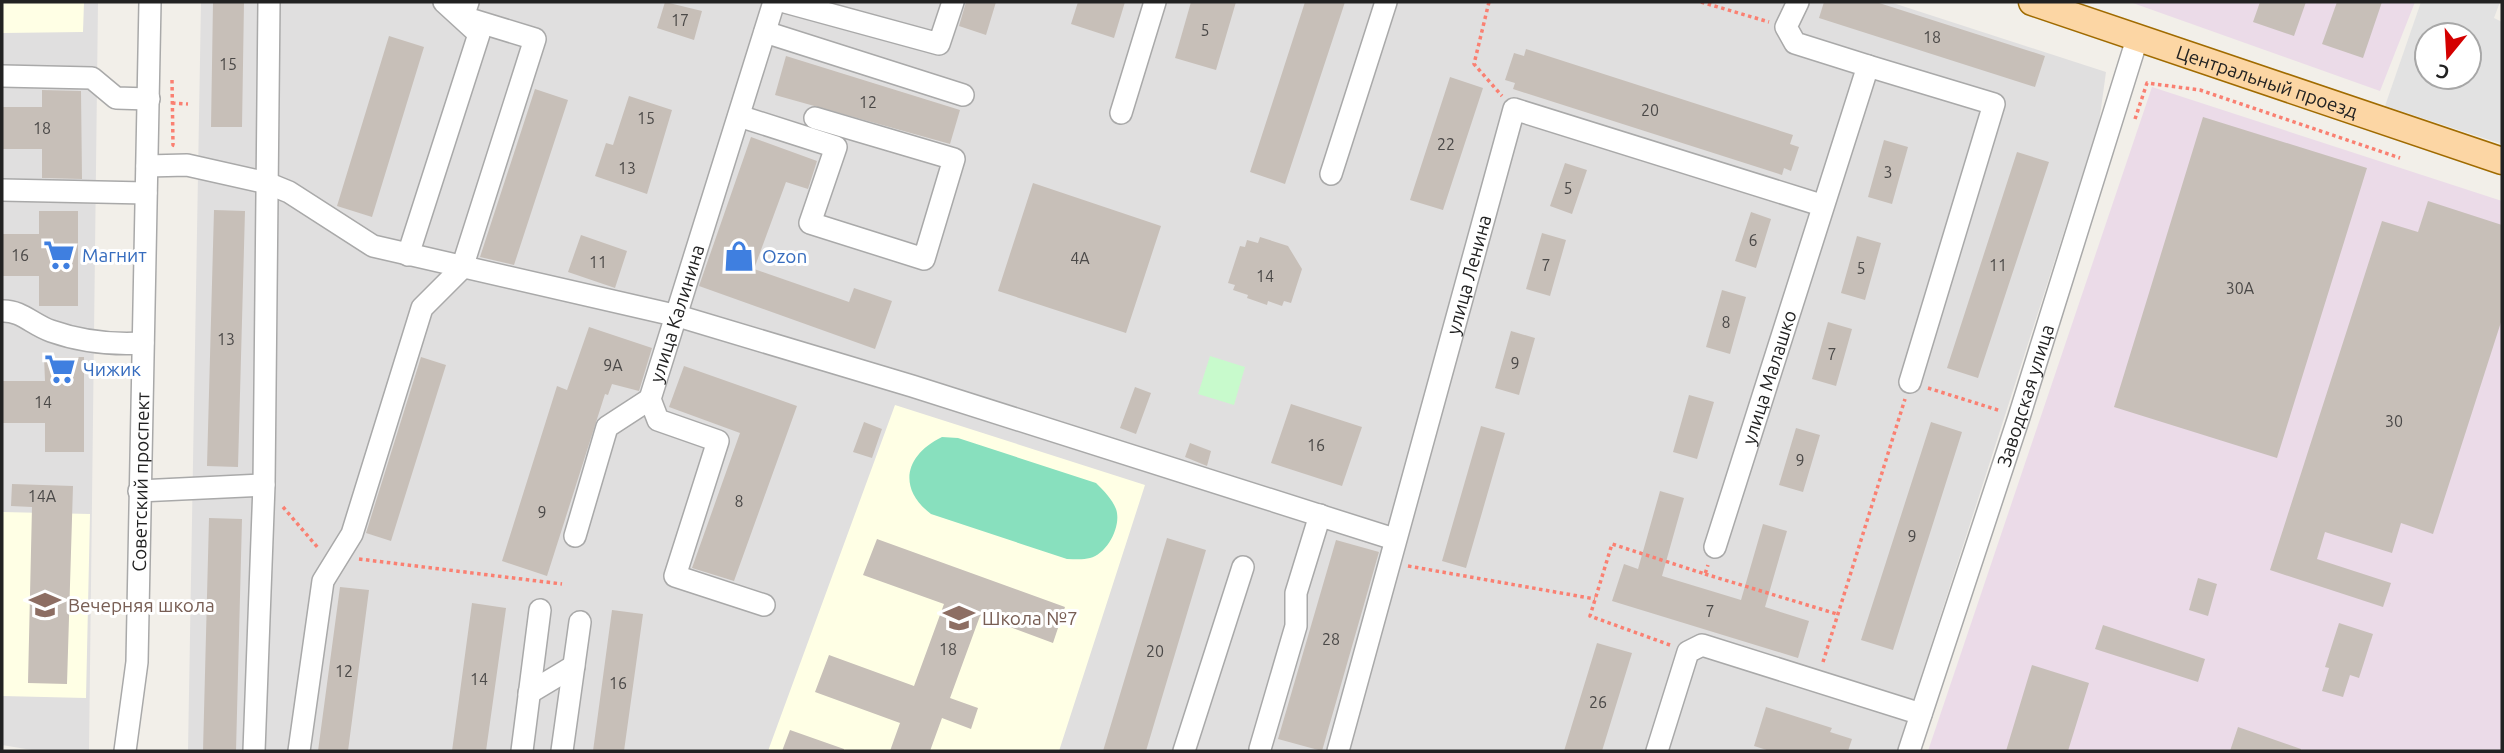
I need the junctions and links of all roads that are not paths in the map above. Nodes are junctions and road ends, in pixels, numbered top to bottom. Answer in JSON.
{"nodes":[{"id":1,"x":150,"y":2,"type":"edge"},
{"id":2,"x":269,"y":2,"type":"edge"},
{"id":3,"x":444,"y":2,"type":"edge"},
{"id":4,"x":774,"y":2,"type":"edge"},
{"id":5,"x":785,"y":2,"type":"edge"},
{"id":6,"x":953,"y":2,"type":"edge"},
{"id":7,"x":1155,"y":2,"type":"edge"},
{"id":8,"x":1386,"y":2,"type":"edge"},
{"id":9,"x":1798,"y":2,"type":"edge"},
{"id":10,"x":2032,"y":2,"type":"edge"},
{"id":11,"x":465,"y":9,"type":"edge"},
{"id":12,"x":765,"y":32,"type":"junction"},
{"id":13,"x":2138,"y":36,"type":"junction"},
{"id":14,"x":1868,"y":66,"type":"junction"},
{"id":15,"x":2,"y":76,"type":"edge"},
{"id":16,"x":963,"y":94,"type":"dead end"},
{"id":17,"x":149,"y":99,"type":"junction"},
{"id":18,"x":1121,"y":113,"type":"dead end"},
{"id":19,"x":739,"y":116,"type":"junction"},
{"id":20,"x":815,"y":118,"type":"dead end"},
{"id":21,"x":2502,"y":161,"type":"edge"},
{"id":22,"x":147,"y":166,"type":"junction"},
{"id":23,"x":1331,"y":174,"type":"dead end"},
{"id":24,"x":267,"y":183,"type":"junction"},
{"id":25,"x":2,"y":190,"type":"edge"},
{"id":26,"x":146,"y":192,"type":"junction"},
{"id":27,"x":1821,"y":205,"type":"junction"},
{"id":28,"x":408,"y":255,"type":"junction"},
{"id":29,"x":461,"y":268,"type":"junction"},
{"id":30,"x":2,"y":310,"type":"edge"},
{"id":31,"x":678,"y":316,"type":"junction"},
{"id":32,"x":143,"y":344,"type":"junction"},
{"id":33,"x":1910,"y":382,"type":"road end"},
{"id":34,"x":650,"y":399,"type":"junction"},
{"id":35,"x":264,"y":485,"type":"junction"},
{"id":36,"x":139,"y":491,"type":"junction"},
{"id":37,"x":1320,"y":516,"type":"junction"},
{"id":38,"x":575,"y":536,"type":"dead end"},
{"id":39,"x":1394,"y":540,"type":"junction"},
{"id":40,"x":1715,"y":547,"type":"road end"},
{"id":41,"x":1243,"y":567,"type":"dead end"},
{"id":42,"x":764,"y":605,"type":"dead end"},
{"id":43,"x":540,"y":610,"type":"dead end"},
{"id":44,"x":580,"y":622,"type":"dead end"},
{"id":45,"x":574,"y":666,"type":"junction"},
{"id":46,"x":529,"y":693,"type":"junction"},
{"id":47,"x":1921,"y":714,"type":"junction"},
{"id":48,"x":1259,"y":749,"type":"dead end"},
{"id":49,"x":125,"y":751,"type":"edge"},
{"id":50,"x":254,"y":751,"type":"edge"},
{"id":51,"x":299,"y":751,"type":"edge"},
{"id":52,"x":522,"y":751,"type":"edge"},
{"id":53,"x":562,"y":751,"type":"edge"},
{"id":54,"x":1184,"y":751,"type":"edge"},
{"id":55,"x":1338,"y":751,"type":"edge"},
{"id":56,"x":1657,"y":751,"type":"edge"},
{"id":57,"x":1909,"y":751,"type":"edge"}],
"edges":[{"from":1,"to":17,"type":"street","name":"Советский проспект"},
{"from":2,"to":24,"type":"street"},
{"from":3,"to":11,"type":"street"},
{"from":4,"to":12,"type":"street","name":"улица Калинина"},
{"from":5,"to":6,"type":"street"},
{"from":7,"to":18,"type":"street"},
{"from":8,"to":23,"type":"street"},
{"from":9,"to":14,"type":"street"},
{"from":10,"to":13,"type":"main road","name":"Центральный проезд"},
{"from":11,"to":28,"type":"street"},
{"from":11,"to":29,"type":"street"},
{"from":12,"to":16,"type":"street"},
{"from":12,"to":19,"type":"street","name":"улица Калинина"},
{"from":13,"to":21,"type":"main road","name":"Центральный проезд"},
{"from":13,"to":47,"type":"street","name":"Заводская улица"},
{"from":14,"to":27,"type":"street","name":"улица Малашко"},
{"from":14,"to":33,"type":"street"},
{"from":15,"to":17,"type":"street"},
{"from":17,"to":22,"type":"street","name":"Советский проспект"},
{"from":19,"to":20,"type":"street"},
{"from":19,"to":31,"type":"street","name":"улица Калинина"},
{"from":22,"to":24,"type":"street"},
{"from":22,"to":26,"type":"street","name":"Советский проспект"},
{"from":24,"to":28,"type":"street"},
{"from":24,"to":35,"type":"street"},
{"from":25,"to":26,"type":"street"},
{"from":26,"to":32,"type":"street","name":"Советский проспект"},
{"from":27,"to":39,"type":"street","name":"улица Ленина"},
{"from":27,"to":40,"type":"street","name":"улица Малашко"},
{"from":28,"to":29,"type":"street"},
{"from":29,"to":31,"type":"street"},
{"from":29,"to":51,"type":"street"},
{"from":30,"to":32,"type":"street"},
{"from":31,"to":34,"type":"street","name":"улица Калинина"},
{"from":31,"to":37,"type":"street"},
{"from":32,"to":36,"type":"street","name":"Советский проспект"},
{"from":34,"to":38,"type":"street"},
{"from":34,"to":42,"type":"street","name":"улица Калинина"},
{"from":35,"to":36,"type":"street"},
{"from":35,"to":50,"type":"street"},
{"from":36,"to":49,"type":"street","name":"Советский проспект"},
{"from":37,"to":39,"type":"street"},
{"from":37,"to":48,"type":"street"},
{"from":39,"to":55,"type":"street","name":"улица Ленина"},
{"from":41,"to":54,"type":"street"},
{"from":43,"to":46,"type":"street"},
{"from":44,"to":45,"type":"street"},
{"from":45,"to":46,"type":"street"},
{"from":45,"to":53,"type":"street"},
{"from":46,"to":52,"type":"street"},
{"from":47,"to":56,"type":"street"},
{"from":47,"to":57,"type":"street","name":"Заводская улица"}]}
